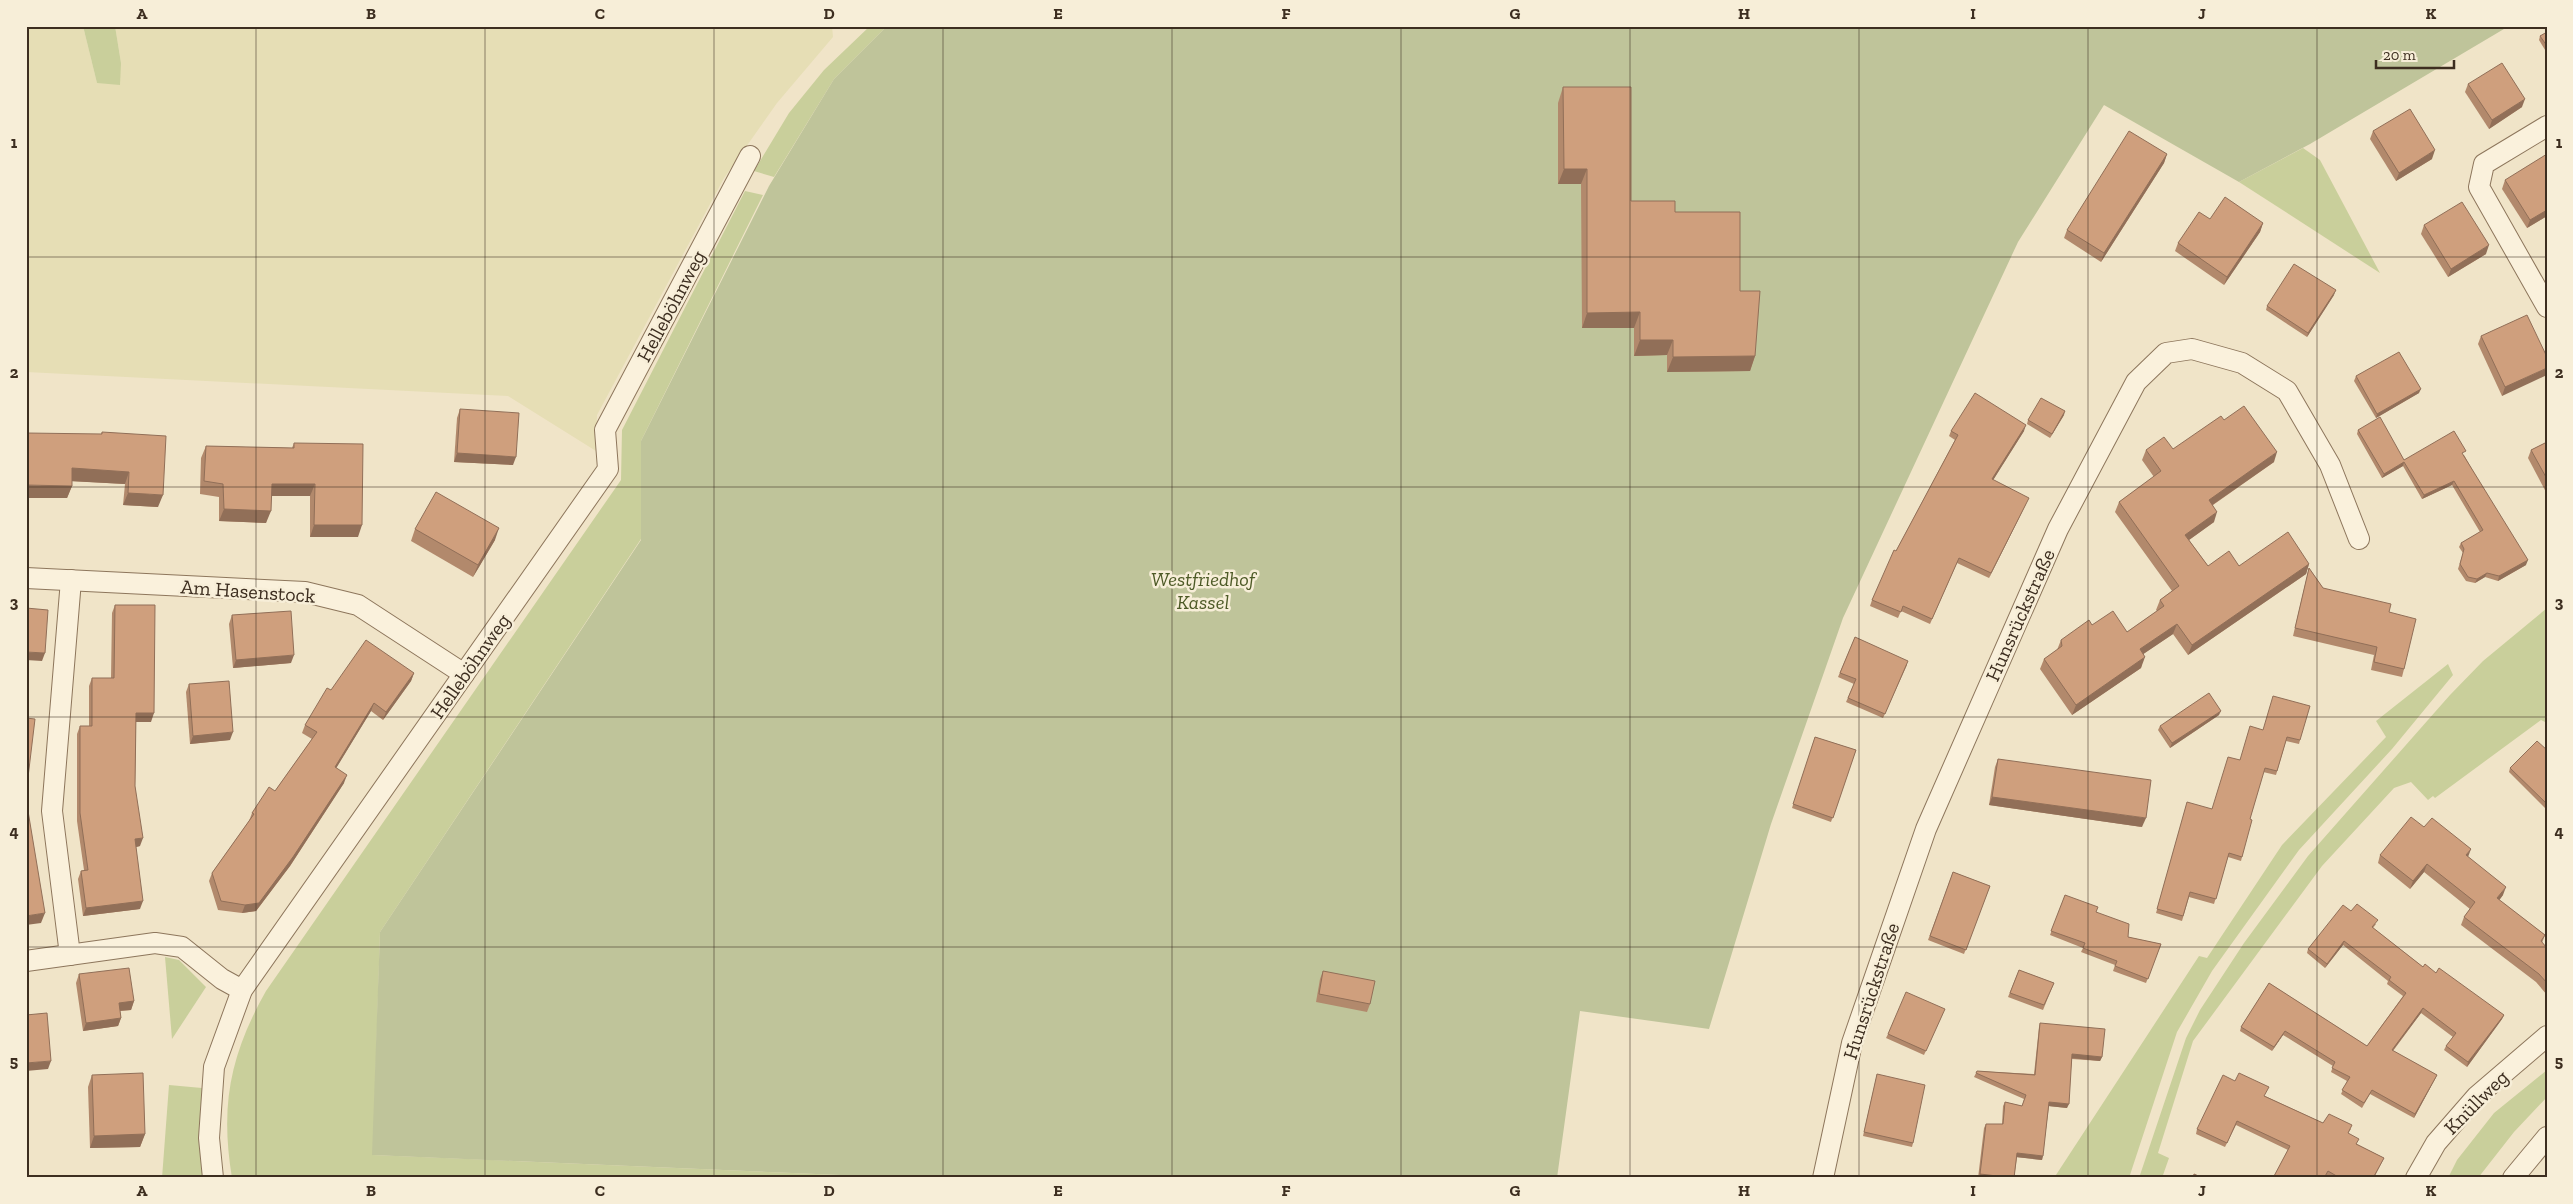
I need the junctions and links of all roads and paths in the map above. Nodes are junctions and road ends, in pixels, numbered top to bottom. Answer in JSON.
{"nodes":[{"id":1,"x":2547,"y":126,"type":"edge"},
{"id":2,"x":750,"y":156,"type":"dead end"},
{"id":3,"x":2547,"y":307,"type":"edge"},
{"id":4,"x":2359,"y":539,"type":"dead end"},
{"id":5,"x":26,"y":578,"type":"edge"},
{"id":6,"x":71,"y":580,"type":"junction"},
{"id":7,"x":464,"y":674,"type":"junction"},
{"id":8,"x":70,"y":955,"type":"junction"},
{"id":9,"x":26,"y":961,"type":"edge"},
{"id":10,"x":242,"y":990,"type":"junction"},
{"id":11,"x":2547,"y":1036,"type":"edge"},
{"id":12,"x":2547,"y":1137,"type":"edge"},
{"id":13,"x":212,"y":1178,"type":"edge"},
{"id":14,"x":1823,"y":1178,"type":"edge"},
{"id":15,"x":2416,"y":1178,"type":"edge"},
{"id":16,"x":2513,"y":1178,"type":"edge"}],
"edges":[{"from":1,"to":3,"type":"street"},
{"from":2,"to":7,"type":"street","name":"Helleböhnweg"},
{"from":4,"to":14,"type":"street","name":"Hunsrückstraße"},
{"from":5,"to":6,"type":"street","name":"Am Hasenstock"},
{"from":6,"to":7,"type":"street","name":"Am Hasenstock"},
{"from":6,"to":8,"type":"street"},
{"from":7,"to":10,"type":"street","name":"Helleböhnweg"},
{"from":8,"to":9,"type":"street"},
{"from":8,"to":10,"type":"street"},
{"from":10,"to":13,"type":"street","name":"Helleböhnweg"},
{"from":11,"to":15,"type":"street","name":"Knüllweg"},
{"from":12,"to":16,"type":"street"}]}
